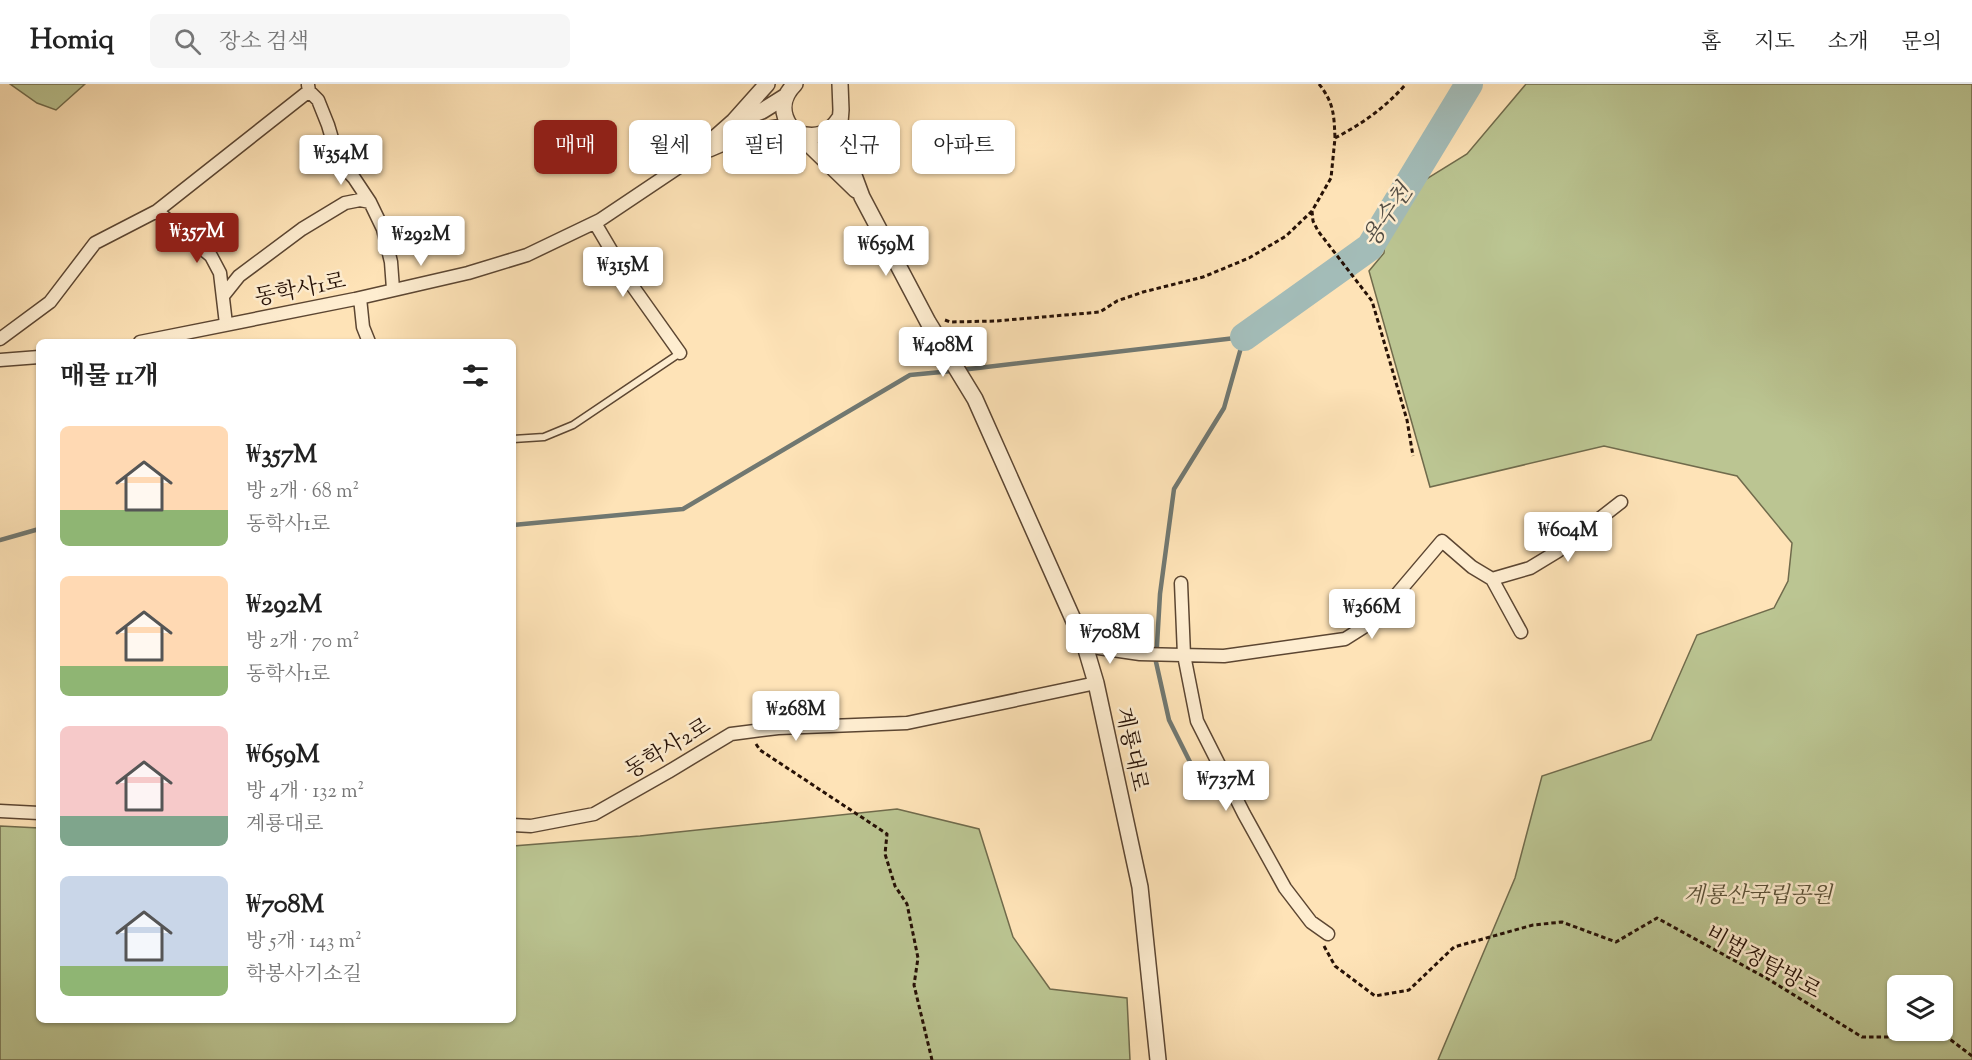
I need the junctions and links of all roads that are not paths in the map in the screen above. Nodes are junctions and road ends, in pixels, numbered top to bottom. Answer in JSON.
{"nodes":[{"id":1,"x":766,"y":84,"type":"edge"},
{"id":2,"x":830,"y":84,"type":"edge"},
{"id":3,"x":840,"y":84,"type":"edge"},
{"id":4,"x":309,"y":88,"type":"edge"},
{"id":5,"x":790,"y":90,"type":"edge"},
{"id":6,"x":841,"y":100,"type":"junction"},
{"id":7,"x":839,"y":119,"type":"junction"},
{"id":8,"x":735,"y":120,"type":"edge"},
{"id":9,"x":737,"y":120,"type":"edge"},
{"id":10,"x":787,"y":120,"type":"edge"},
{"id":11,"x":723,"y":131,"type":"edge"},
{"id":12,"x":806,"y":135,"type":"edge"},
{"id":13,"x":711,"y":141,"type":"edge"},
{"id":14,"x":806,"y":141,"type":"edge"},
{"id":15,"x":668,"y":174,"type":"edge"},
{"id":16,"x":862,"y":197,"type":"junction"},
{"id":17,"x":369,"y":202,"type":"junction"},
{"id":18,"x":157,"y":211,"type":"junction"},
{"id":19,"x":595,"y":223,"type":"junction"},
{"id":20,"x":393,"y":289,"type":"junction"},
{"id":21,"x":223,"y":296,"type":"junction"},
{"id":22,"x":360,"y":298,"type":"junction"},
{"id":23,"x":226,"y":324,"type":"junction"},
{"id":24,"x":0,"y":339,"type":"edge"},
{"id":25,"x":154,"y":339,"type":"edge"},
{"id":26,"x":368,"y":339,"type":"edge"},
{"id":27,"x":680,"y":353,"type":"joint"},
{"id":28,"x":36,"y":357,"type":"edge"},
{"id":29,"x":0,"y":360,"type":"edge"},
{"id":30,"x":516,"y":439,"type":"edge"},
{"id":31,"x":1621,"y":502,"type":"dead end"},
{"id":32,"x":1492,"y":579,"type":"junction"},
{"id":33,"x":1181,"y":583,"type":"dead end"},
{"id":34,"x":1521,"y":632,"type":"dead end"},
{"id":35,"x":1084,"y":646,"type":"junction"},
{"id":36,"x":1184,"y":656,"type":"junction"},
{"id":37,"x":1096,"y":683,"type":"junction"},
{"id":38,"x":0,"y":811,"type":"edge"},
{"id":39,"x":36,"y":813,"type":"edge"},
{"id":40,"x":516,"y":825,"type":"edge"},
{"id":41,"x":1328,"y":934,"type":"dead end"},
{"id":42,"x":1158,"y":1060,"type":"edge"}],
"edges":[{"from":1,"to":8,"type":"street"},
{"from":2,"to":6,"type":"street"},
{"from":3,"to":6,"type":"street"},
{"from":4,"to":17,"type":"street"},
{"from":4,"to":18,"type":"street"},
{"from":5,"to":9,"type":"street"},
{"from":5,"to":10,"type":"street"},
{"from":6,"to":7,"type":"street"},
{"from":7,"to":12,"type":"street"},
{"from":7,"to":16,"type":"street"},
{"from":11,"to":13,"type":"street"},
{"from":14,"to":16,"type":"street"},
{"from":15,"to":19,"type":"street","name":"동학사1로"},
{"from":16,"to":35,"type":"street","name":"계룡대로"},
{"from":17,"to":20,"type":"street"},
{"from":17,"to":21,"type":"street"},
{"from":18,"to":21,"type":"street"},
{"from":18,"to":24,"type":"street"},
{"from":19,"to":20,"type":"street","name":"동학사1로"},
{"from":19,"to":27,"type":"street"},
{"from":20,"to":22,"type":"street","name":"동학사1로"},
{"from":21,"to":23,"type":"street"},
{"from":22,"to":23,"type":"street","name":"동학사1로"},
{"from":22,"to":26,"type":"street"},
{"from":23,"to":25,"type":"street","name":"동학사1로"},
{"from":27,"to":30,"type":"lane"},
{"from":28,"to":29,"type":"street"},
{"from":31,"to":32,"type":"street"},
{"from":32,"to":34,"type":"street"},
{"from":32,"to":36,"type":"street"},
{"from":33,"to":36,"type":"street"},
{"from":35,"to":36,"type":"street"},
{"from":35,"to":37,"type":"street","name":"계룡대로"},
{"from":36,"to":41,"type":"street"},
{"from":37,"to":40,"type":"street","name":"동학사2로"},
{"from":37,"to":42,"type":"street","name":"계룡대로"},
{"from":38,"to":39,"type":"street"}]}
